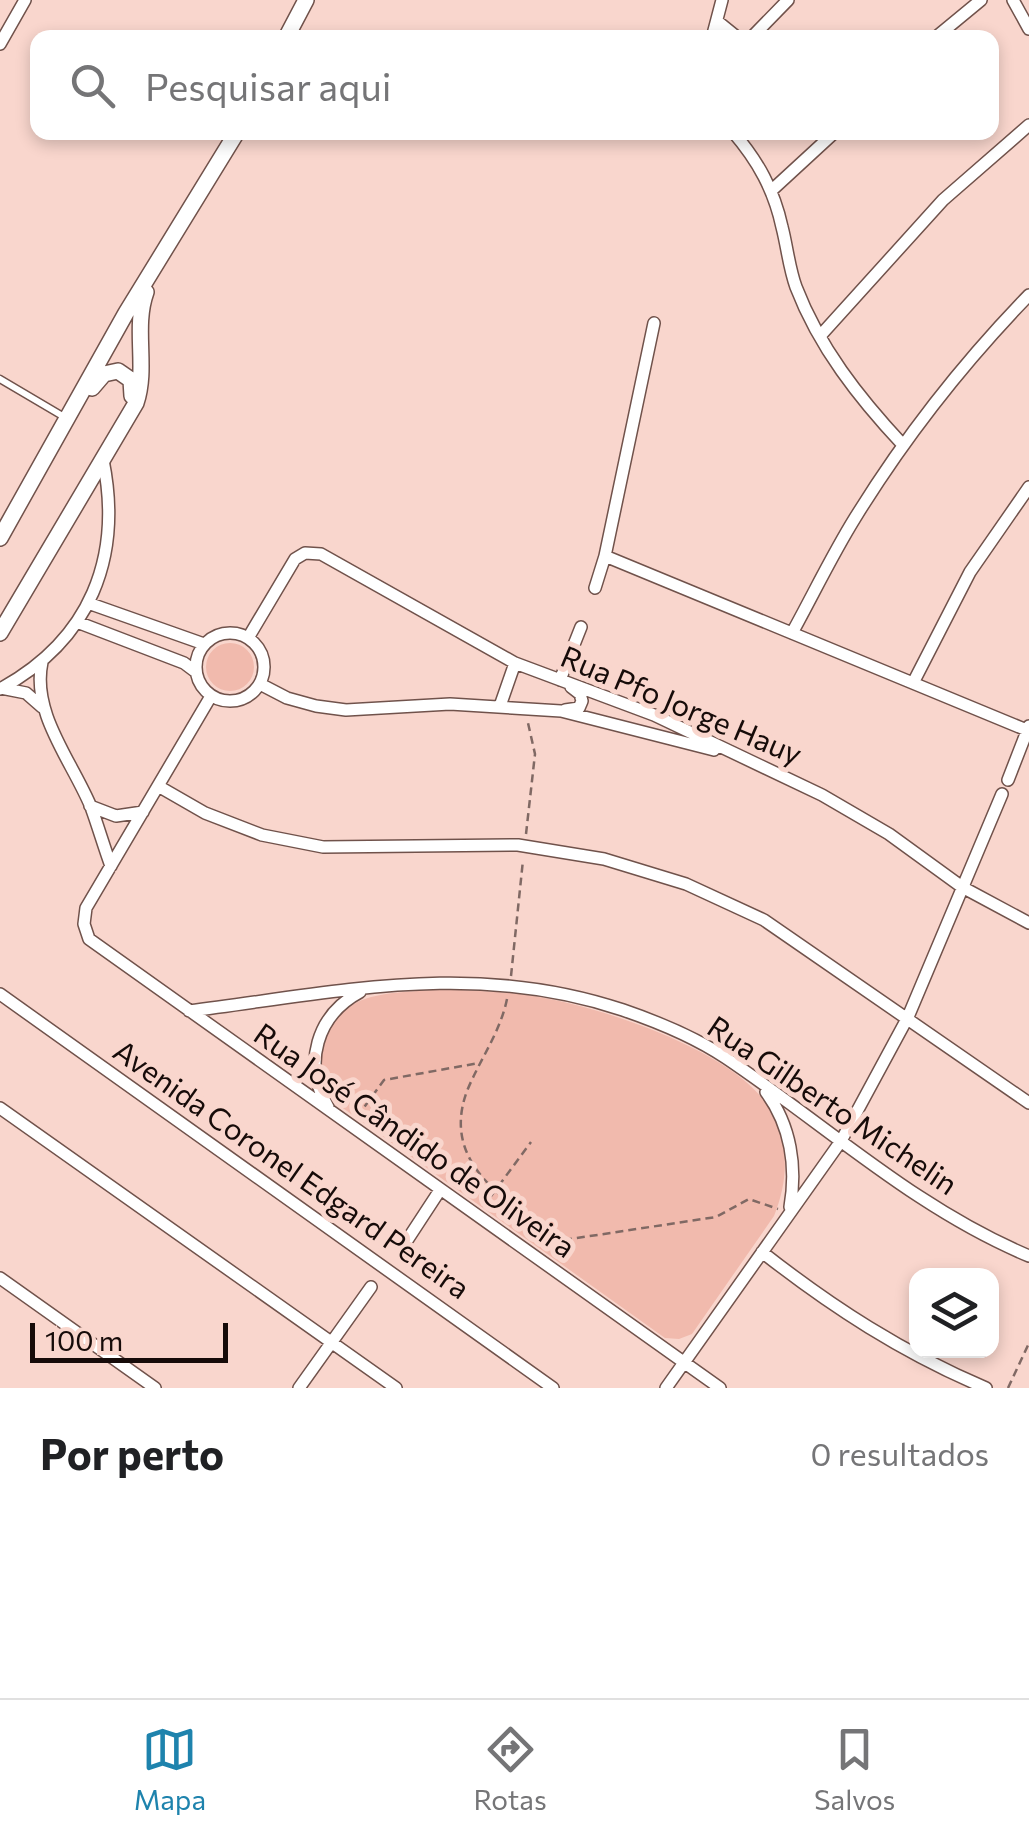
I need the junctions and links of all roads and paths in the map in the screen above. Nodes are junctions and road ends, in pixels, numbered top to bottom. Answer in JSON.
{"nodes":[{"id":1,"x":26,"y":0,"type":"edge"},
{"id":2,"x":306,"y":0,"type":"edge"},
{"id":3,"x":722,"y":0,"type":"edge"},
{"id":4,"x":788,"y":0,"type":"edge"},
{"id":5,"x":981,"y":0,"type":"edge"},
{"id":6,"x":1013,"y":0,"type":"edge"},
{"id":7,"x":717,"y":21,"type":"junction"},
{"id":8,"x":1029,"y":29,"type":"edge"},
{"id":9,"x":290,"y":30,"type":"edge"},
{"id":10,"x":714,"y":30,"type":"edge"},
{"id":11,"x":728,"y":30,"type":"edge"},
{"id":12,"x":760,"y":30,"type":"edge"},
{"id":13,"x":945,"y":30,"type":"edge"},
{"id":14,"x":0,"y":44,"type":"edge"},
{"id":15,"x":1029,"y":125,"type":"edge"},
{"id":16,"x":232,"y":140,"type":"edge"},
{"id":17,"x":740,"y":140,"type":"edge"},
{"id":18,"x":826,"y":140,"type":"edge"},
{"id":19,"x":772,"y":190,"type":"junction"},
{"id":20,"x":153,"y":274,"type":"junction"},
{"id":21,"x":1029,"y":294,"type":"edge"},
{"id":22,"x":654,"y":322,"type":"dead end"},
{"id":23,"x":820,"y":336,"type":"junction"},
{"id":24,"x":0,"y":379,"type":"edge"},
{"id":25,"x":68,"y":418,"type":"junction"},
{"id":26,"x":127,"y":420,"type":"junction"},
{"id":27,"x":903,"y":445,"type":"junction"},
{"id":28,"x":103,"y":460,"type":"junction"},
{"id":29,"x":1029,"y":487,"type":"edge"},
{"id":30,"x":0,"y":538,"type":"edge"},
{"id":31,"x":605,"y":556,"type":"junction"},
{"id":32,"x":595,"y":588,"type":"dead end"},
{"id":33,"x":88,"y":603,"type":"junction"},
{"id":34,"x":77,"y":622,"type":"junction"},
{"id":35,"x":139,"y":622,"type":"junction"},
{"id":36,"x":581,"y":627,"type":"dead end"},
{"id":37,"x":0,"y":632,"type":"edge"},
{"id":38,"x":792,"y":632,"type":"junction"},
{"id":39,"x":176,"y":635,"type":"junction"},
{"id":40,"x":248,"y":638,"type":"junction"},
{"id":41,"x":132,"y":643,"type":"junction"},
{"id":42,"x":204,"y":644,"type":"junction"},
{"id":43,"x":168,"y":656,"type":"junction"},
{"id":44,"x":42,"y":662,"type":"junction"},
{"id":45,"x":515,"y":663,"type":"junction"},
{"id":46,"x":196,"y":672,"type":"junction"},
{"id":47,"x":560,"y":680,"type":"junction"},
{"id":48,"x":912,"y":683,"type":"junction"},
{"id":49,"x":260,"y":684,"type":"junction"},
{"id":50,"x":1,"y":688,"type":"edge"},
{"id":51,"x":211,"y":696,"type":"junction"},
{"id":52,"x":500,"y":706,"type":"junction"},
{"id":53,"x":45,"y":710,"type":"junction"},
{"id":54,"x":561,"y":711,"type":"junction"},
{"id":55,"x":1028,"y":729,"type":"edge"},
{"id":56,"x":752,"y":762,"type":"junction"},
{"id":57,"x":1008,"y":780,"type":"dead end"},
{"id":58,"x":158,"y":786,"type":"junction"},
{"id":59,"x":1002,"y":794,"type":"dead end"},
{"id":60,"x":90,"y":806,"type":"junction"},
{"id":61,"x":143,"y":812,"type":"junction"},
{"id":62,"x":111,"y":866,"type":"junction"},
{"id":63,"x":962,"y":887,"type":"junction"},
{"id":64,"x":1029,"y":923,"type":"edge"},
{"id":65,"x":510,"y":984,"type":"junction"},
{"id":66,"x":374,"y":987,"type":"junction"},
{"id":67,"x":0,"y":994,"type":"edge"},
{"id":68,"x":189,"y":1012,"type":"junction"},
{"id":69,"x":908,"y":1017,"type":"junction"},
{"id":70,"x":482,"y":1062,"type":"junction"},
{"id":71,"x":757,"y":1080,"type":"junction"},
{"id":72,"x":1029,"y":1103,"type":"edge"},
{"id":73,"x":0,"y":1108,"type":"edge"},
{"id":74,"x":334,"y":1114,"type":"junction"},
{"id":75,"x":350,"y":1126,"type":"junction"},
{"id":76,"x":841,"y":1141,"type":"junction"},
{"id":77,"x":530,"y":1142,"type":"dead end"},
{"id":78,"x":440,"y":1190,"type":"junction"},
{"id":79,"x":495,"y":1192,"type":"junction"},
{"id":80,"x":474,"y":1214,"type":"junction"},
{"id":81,"x":789,"y":1214,"type":"junction"},
{"id":82,"x":563,"y":1240,"type":"junction"},
{"id":83,"x":404,"y":1245,"type":"dead end"},
{"id":84,"x":762,"y":1252,"type":"junction"},
{"id":85,"x":1029,"y":1256,"type":"edge"},
{"id":86,"x":546,"y":1261,"type":"dead end"},
{"id":87,"x":0,"y":1278,"type":"edge"},
{"id":88,"x":371,"y":1287,"type":"dead end"},
{"id":89,"x":332,"y":1342,"type":"junction"},
{"id":90,"x":1029,"y":1344,"type":"edge"},
{"id":91,"x":683,"y":1362,"type":"junction"},
{"id":92,"x":155,"y":1388,"type":"edge"},
{"id":93,"x":299,"y":1388,"type":"edge"},
{"id":94,"x":396,"y":1388,"type":"edge"},
{"id":95,"x":552,"y":1388,"type":"edge"},
{"id":96,"x":666,"y":1388,"type":"edge"},
{"id":97,"x":720,"y":1388,"type":"edge"},
{"id":98,"x":986,"y":1388,"type":"edge"},
{"id":99,"x":1008,"y":1388,"type":"edge"}],
"edges":[{"from":1,"to":14,"type":"street"},
{"from":2,"to":9,"type":"main road"},
{"from":3,"to":7,"type":"street"},
{"from":4,"to":12,"type":"street"},
{"from":5,"to":13,"type":"street"},
{"from":6,"to":8,"type":"street"},
{"from":7,"to":10,"type":"street"},
{"from":7,"to":11,"type":"street"},
{"from":15,"to":23,"type":"street"},
{"from":16,"to":20,"type":"main road"},
{"from":17,"to":19,"type":"street"},
{"from":18,"to":19,"type":"street"},
{"from":19,"to":23,"type":"street"},
{"from":20,"to":25,"type":"main road"},
{"from":20,"to":26,"type":"main road"},
{"from":21,"to":27,"type":"street"},
{"from":22,"to":31,"type":"street"},
{"from":23,"to":27,"type":"street"},
{"from":24,"to":25,"type":"lane"},
{"from":25,"to":26,"type":"main road"},
{"from":25,"to":30,"type":"main road"},
{"from":26,"to":28,"type":"main road"},
{"from":27,"to":38,"type":"street"},
{"from":28,"to":33,"type":"street"},
{"from":28,"to":37,"type":"main road"},
{"from":29,"to":48,"type":"street"},
{"from":31,"to":32,"type":"street"},
{"from":31,"to":38,"type":"street"},
{"from":33,"to":34,"type":"street"},
{"from":33,"to":35,"type":"street"},
{"from":34,"to":41,"type":"street"},
{"from":34,"to":44,"type":"street"},
{"from":35,"to":39,"type":"street"},
{"from":35,"to":41,"type":"street"},
{"from":36,"to":47,"type":"street"},
{"from":38,"to":48,"type":"street"},
{"from":39,"to":42,"type":"street"},
{"from":39,"to":43,"type":"street"},
{"from":40,"to":42,"type":"street"},
{"from":40,"to":45,"type":"street","name":"Rua Pfo Jorge Hauy"},
{"from":40,"to":49,"type":"street"},
{"from":41,"to":43,"type":"street"},
{"from":42,"to":46,"type":"street"},
{"from":43,"to":46,"type":"street"},
{"from":44,"to":50,"type":"street"},
{"from":44,"to":53,"type":"street"},
{"from":45,"to":47,"type":"street","name":"Rua Pfo Jorge Hauy"},
{"from":45,"to":52,"type":"street"},
{"from":46,"to":51,"type":"street"},
{"from":47,"to":54,"type":"street"},
{"from":47,"to":56,"type":"street","name":"Rua Pfo Jorge Hauy"},
{"from":48,"to":55,"type":"street"},
{"from":49,"to":51,"type":"street"},
{"from":49,"to":52,"type":"street"},
{"from":50,"to":53,"type":"street"},
{"from":51,"to":58,"type":"street"},
{"from":52,"to":54,"type":"street"},
{"from":53,"to":60,"type":"street"},
{"from":54,"to":56,"type":"street"},
{"from":55,"to":57,"type":"street"},
{"from":56,"to":63,"type":"street","name":"Rua Pfo Jorge Hauy"},
{"from":58,"to":61,"type":"street"},
{"from":58,"to":69,"type":"street"},
{"from":59,"to":63,"type":"street"},
{"from":60,"to":61,"type":"street"},
{"from":60,"to":62,"type":"street"},
{"from":61,"to":62,"type":"street"},
{"from":62,"to":68,"type":"street","name":"Rua José Cândido de Oliveira"},
{"from":63,"to":64,"type":"street","name":"Rua Pfo Jorge Hauy"},
{"from":63,"to":69,"type":"street"},
{"from":65,"to":66,"type":"street","name":"Rua Gilberto Michelin"},
{"from":65,"to":70,"type":"path"},
{"from":65,"to":71,"type":"street","name":"Rua Gilberto Michelin"},
{"from":66,"to":68,"type":"street","name":"Rua Gilberto Michelin"},
{"from":66,"to":74,"type":"street"},
{"from":67,"to":95,"type":"street","name":"Avenida Coronel Edgard Pereira"},
{"from":68,"to":74,"type":"street","name":"Rua José Cândido de Oliveira"},
{"from":69,"to":72,"type":"street"},
{"from":69,"to":76,"type":"street"},
{"from":70,"to":75,"type":"path"},
{"from":70,"to":79,"type":"path"},
{"from":71,"to":76,"type":"street","name":"Rua Gilberto Michelin"},
{"from":71,"to":81,"type":"street"},
{"from":73,"to":89,"type":"street"},
{"from":74,"to":75,"type":"street","name":"Rua José Cândido de Oliveira"},
{"from":75,"to":78,"type":"street","name":"Rua José Cândido de Oliveira"},
{"from":76,"to":81,"type":"street"},
{"from":76,"to":85,"type":"street","name":"Rua Gilberto Michelin"},
{"from":77,"to":79,"type":"path"},
{"from":78,"to":80,"type":"street","name":"Rua José Cândido de Oliveira"},
{"from":78,"to":83,"type":"street"},
{"from":79,"to":80,"type":"path"},
{"from":79,"to":82,"type":"path"},
{"from":80,"to":91,"type":"street","name":"Rua José Cândido de Oliveira"},
{"from":81,"to":82,"type":"path"},
{"from":81,"to":84,"type":"street"},
{"from":82,"to":86,"type":"path"},
{"from":84,"to":91,"type":"street"},
{"from":84,"to":98,"type":"street"},
{"from":87,"to":92,"type":"street"},
{"from":88,"to":89,"type":"street"},
{"from":89,"to":93,"type":"street"},
{"from":89,"to":94,"type":"street"},
{"from":90,"to":99,"type":"path"},
{"from":91,"to":96,"type":"street"},
{"from":91,"to":97,"type":"street","name":"Rua José Cândido de Oliveira"}]}
